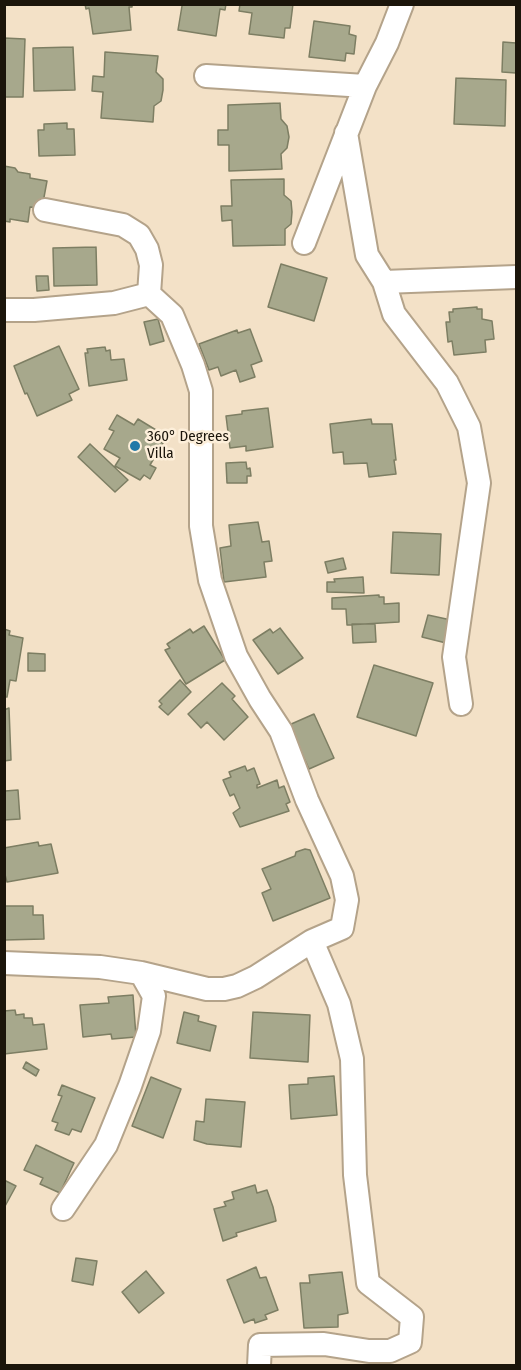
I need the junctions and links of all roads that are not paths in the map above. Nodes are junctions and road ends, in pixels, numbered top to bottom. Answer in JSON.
{"nodes":[{"id":1,"x":402,"y":4,"type":"edge"},
{"id":2,"x":206,"y":75,"type":"dead end"},
{"id":3,"x":365,"y":86,"type":"junction"},
{"id":4,"x":346,"y":133,"type":"junction"},
{"id":5,"x":45,"y":210,"type":"dead end"},
{"id":6,"x":304,"y":243,"type":"dead end"},
{"id":7,"x":516,"y":277,"type":"edge"},
{"id":8,"x":384,"y":282,"type":"junction"},
{"id":9,"x":149,"y":294,"type":"junction"},
{"id":10,"x":4,"y":310,"type":"edge"},
{"id":11,"x":461,"y":704,"type":"dead end"},
{"id":12,"x":312,"y":941,"type":"junction"},
{"id":13,"x":4,"y":963,"type":"edge"},
{"id":14,"x":141,"y":973,"type":"junction"},
{"id":15,"x":63,"y":1209,"type":"dead end"},
{"id":16,"x":259,"y":1365,"type":"edge"}],
"edges":[{"from":1,"to":3,"type":"street"},
{"from":2,"to":3,"type":"street"},
{"from":3,"to":4,"type":"street"},
{"from":4,"to":6,"type":"street"},
{"from":4,"to":8,"type":"street"},
{"from":5,"to":9,"type":"street"},
{"from":7,"to":8,"type":"street"},
{"from":8,"to":11,"type":"street"},
{"from":9,"to":10,"type":"street"},
{"from":9,"to":12,"type":"street"},
{"from":12,"to":14,"type":"street"},
{"from":12,"to":16,"type":"street"},
{"from":13,"to":14,"type":"street"},
{"from":14,"to":15,"type":"street"}]}
